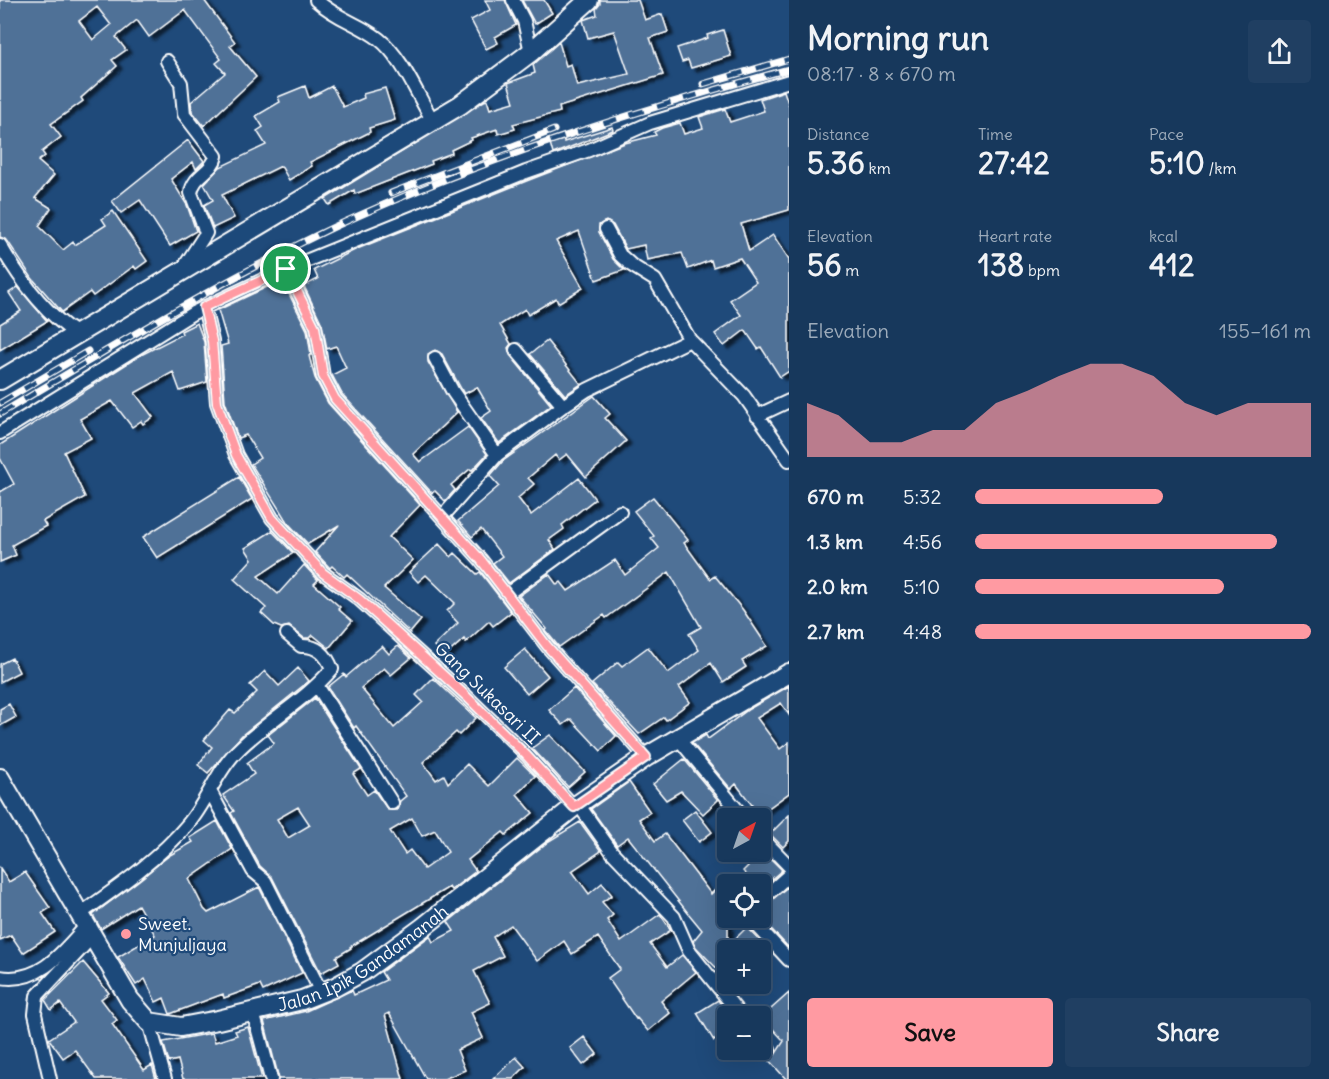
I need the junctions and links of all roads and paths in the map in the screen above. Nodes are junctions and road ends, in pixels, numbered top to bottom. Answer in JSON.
{"nodes":[{"id":1,"x":316,"y":0,"type":"edge"},
{"id":2,"x":513,"y":0,"type":"edge"},
{"id":3,"x":589,"y":0,"type":"edge"},
{"id":4,"x":531,"y":52,"type":"junction"},
{"id":5,"x":167,"y":61,"type":"dead end"},
{"id":6,"x":789,"y":81,"type":"edge"},
{"id":7,"x":433,"y":121,"type":"junction"},
{"id":8,"x":606,"y":229,"type":"dead end"},
{"id":9,"x":0,"y":245,"type":"edge"},
{"id":10,"x":286,"y":269,"type":"junction"},
{"id":11,"x":178,"y":274,"type":"junction"},
{"id":12,"x":204,"y":307,"type":"junction"},
{"id":13,"x":77,"y":334,"type":"junction"},
{"id":14,"x":690,"y":340,"type":"junction"},
{"id":15,"x":516,"y":350,"type":"dead end"},
{"id":16,"x":435,"y":358,"type":"dead end"},
{"id":17,"x":0,"y":380,"type":"edge"},
{"id":18,"x":789,"y":401,"type":"edge"},
{"id":19,"x":563,"y":406,"type":"junction"},
{"id":20,"x":757,"y":416,"type":"junction"},
{"id":21,"x":0,"y":434,"type":"edge"},
{"id":22,"x":497,"y":455,"type":"junction"},
{"id":23,"x":789,"y":460,"type":"edge"},
{"id":24,"x":620,"y":513,"type":"dead end"},
{"id":25,"x":443,"y":516,"type":"junction"},
{"id":26,"x":507,"y":594,"type":"junction"},
{"id":27,"x":287,"y":634,"type":"dead end"},
{"id":28,"x":789,"y":673,"type":"edge"},
{"id":29,"x":318,"y":687,"type":"junction"},
{"id":30,"x":676,"y":737,"type":"junction"},
{"id":31,"x":646,"y":757,"type":"junction"},
{"id":32,"x":0,"y":778,"type":"edge"},
{"id":33,"x":210,"y":791,"type":"junction"},
{"id":34,"x":392,"y":803,"type":"dead end"},
{"id":35,"x":576,"y":805,"type":"junction"},
{"id":36,"x":736,"y":808,"type":"edge"},
{"id":37,"x":771,"y":848,"type":"edge"},
{"id":38,"x":789,"y":867,"type":"edge"},
{"id":39,"x":789,"y":875,"type":"edge"},
{"id":40,"x":771,"y":891,"type":"edge"},
{"id":41,"x":86,"y":926,"type":"junction"},
{"id":42,"x":759,"y":928,"type":"edge"},
{"id":43,"x":789,"y":960,"type":"edge"},
{"id":44,"x":0,"y":977,"type":"edge"},
{"id":45,"x":321,"y":992,"type":"junction"},
{"id":46,"x":733,"y":1006,"type":"edge"},
{"id":47,"x":253,"y":1012,"type":"junction"},
{"id":48,"x":149,"y":1022,"type":"junction"},
{"id":49,"x":50,"y":1079,"type":"edge"},
{"id":50,"x":165,"y":1079,"type":"edge"},
{"id":51,"x":271,"y":1079,"type":"edge"}],
"edges":[{"from":1,"to":7,"type":"street"},
{"from":2,"to":4,"type":"street"},
{"from":3,"to":4,"type":"street"},
{"from":4,"to":7,"type":"street"},
{"from":5,"to":11,"type":"street"},
{"from":6,"to":10,"type":"street"},
{"from":7,"to":11,"type":"street"},
{"from":8,"to":14,"type":"street"},
{"from":9,"to":13,"type":"street"},
{"from":10,"to":12,"type":"street"},
{"from":10,"to":25,"type":"street"},
{"from":11,"to":13,"type":"street"},
{"from":12,"to":21,"type":"street"},
{"from":12,"to":35,"type":"street","name":"Gang Sukasari II"},
{"from":13,"to":17,"type":"street"},
{"from":14,"to":19,"type":"street"},
{"from":14,"to":20,"type":"street"},
{"from":15,"to":19,"type":"street"},
{"from":16,"to":22,"type":"street"},
{"from":18,"to":20,"type":"street"},
{"from":19,"to":22,"type":"street"},
{"from":20,"to":23,"type":"street"},
{"from":22,"to":25,"type":"street"},
{"from":24,"to":26,"type":"street"},
{"from":25,"to":26,"type":"street"},
{"from":26,"to":31,"type":"street"},
{"from":27,"to":29,"type":"street"},
{"from":28,"to":30,"type":"street","name":"Jalan Ipik Gandamanah"},
{"from":29,"to":33,"type":"street"},
{"from":29,"to":34,"type":"street"},
{"from":30,"to":31,"type":"street","name":"Jalan Ipik Gandamanah"},
{"from":30,"to":36,"type":"street"},
{"from":31,"to":35,"type":"street","name":"Jalan Ipik Gandamanah"},
{"from":32,"to":41,"type":"street"},
{"from":33,"to":41,"type":"street"},
{"from":33,"to":45,"type":"street"},
{"from":35,"to":45,"type":"street","name":"Jalan Ipik Gandamanah"},
{"from":35,"to":46,"type":"street","name":"Gang Sukasari II"},
{"from":37,"to":38,"type":"street"},
{"from":39,"to":40,"type":"street"},
{"from":41,"to":44,"type":"street"},
{"from":41,"to":48,"type":"street"},
{"from":41,"to":49,"type":"street"},
{"from":42,"to":43,"type":"street"},
{"from":45,"to":47,"type":"street","name":"Jalan Ipik Gandamanah"},
{"from":47,"to":48,"type":"street","name":"Jalan Ipik Gandamanah"},
{"from":47,"to":51,"type":"street"},
{"from":48,"to":50,"type":"street"}]}
